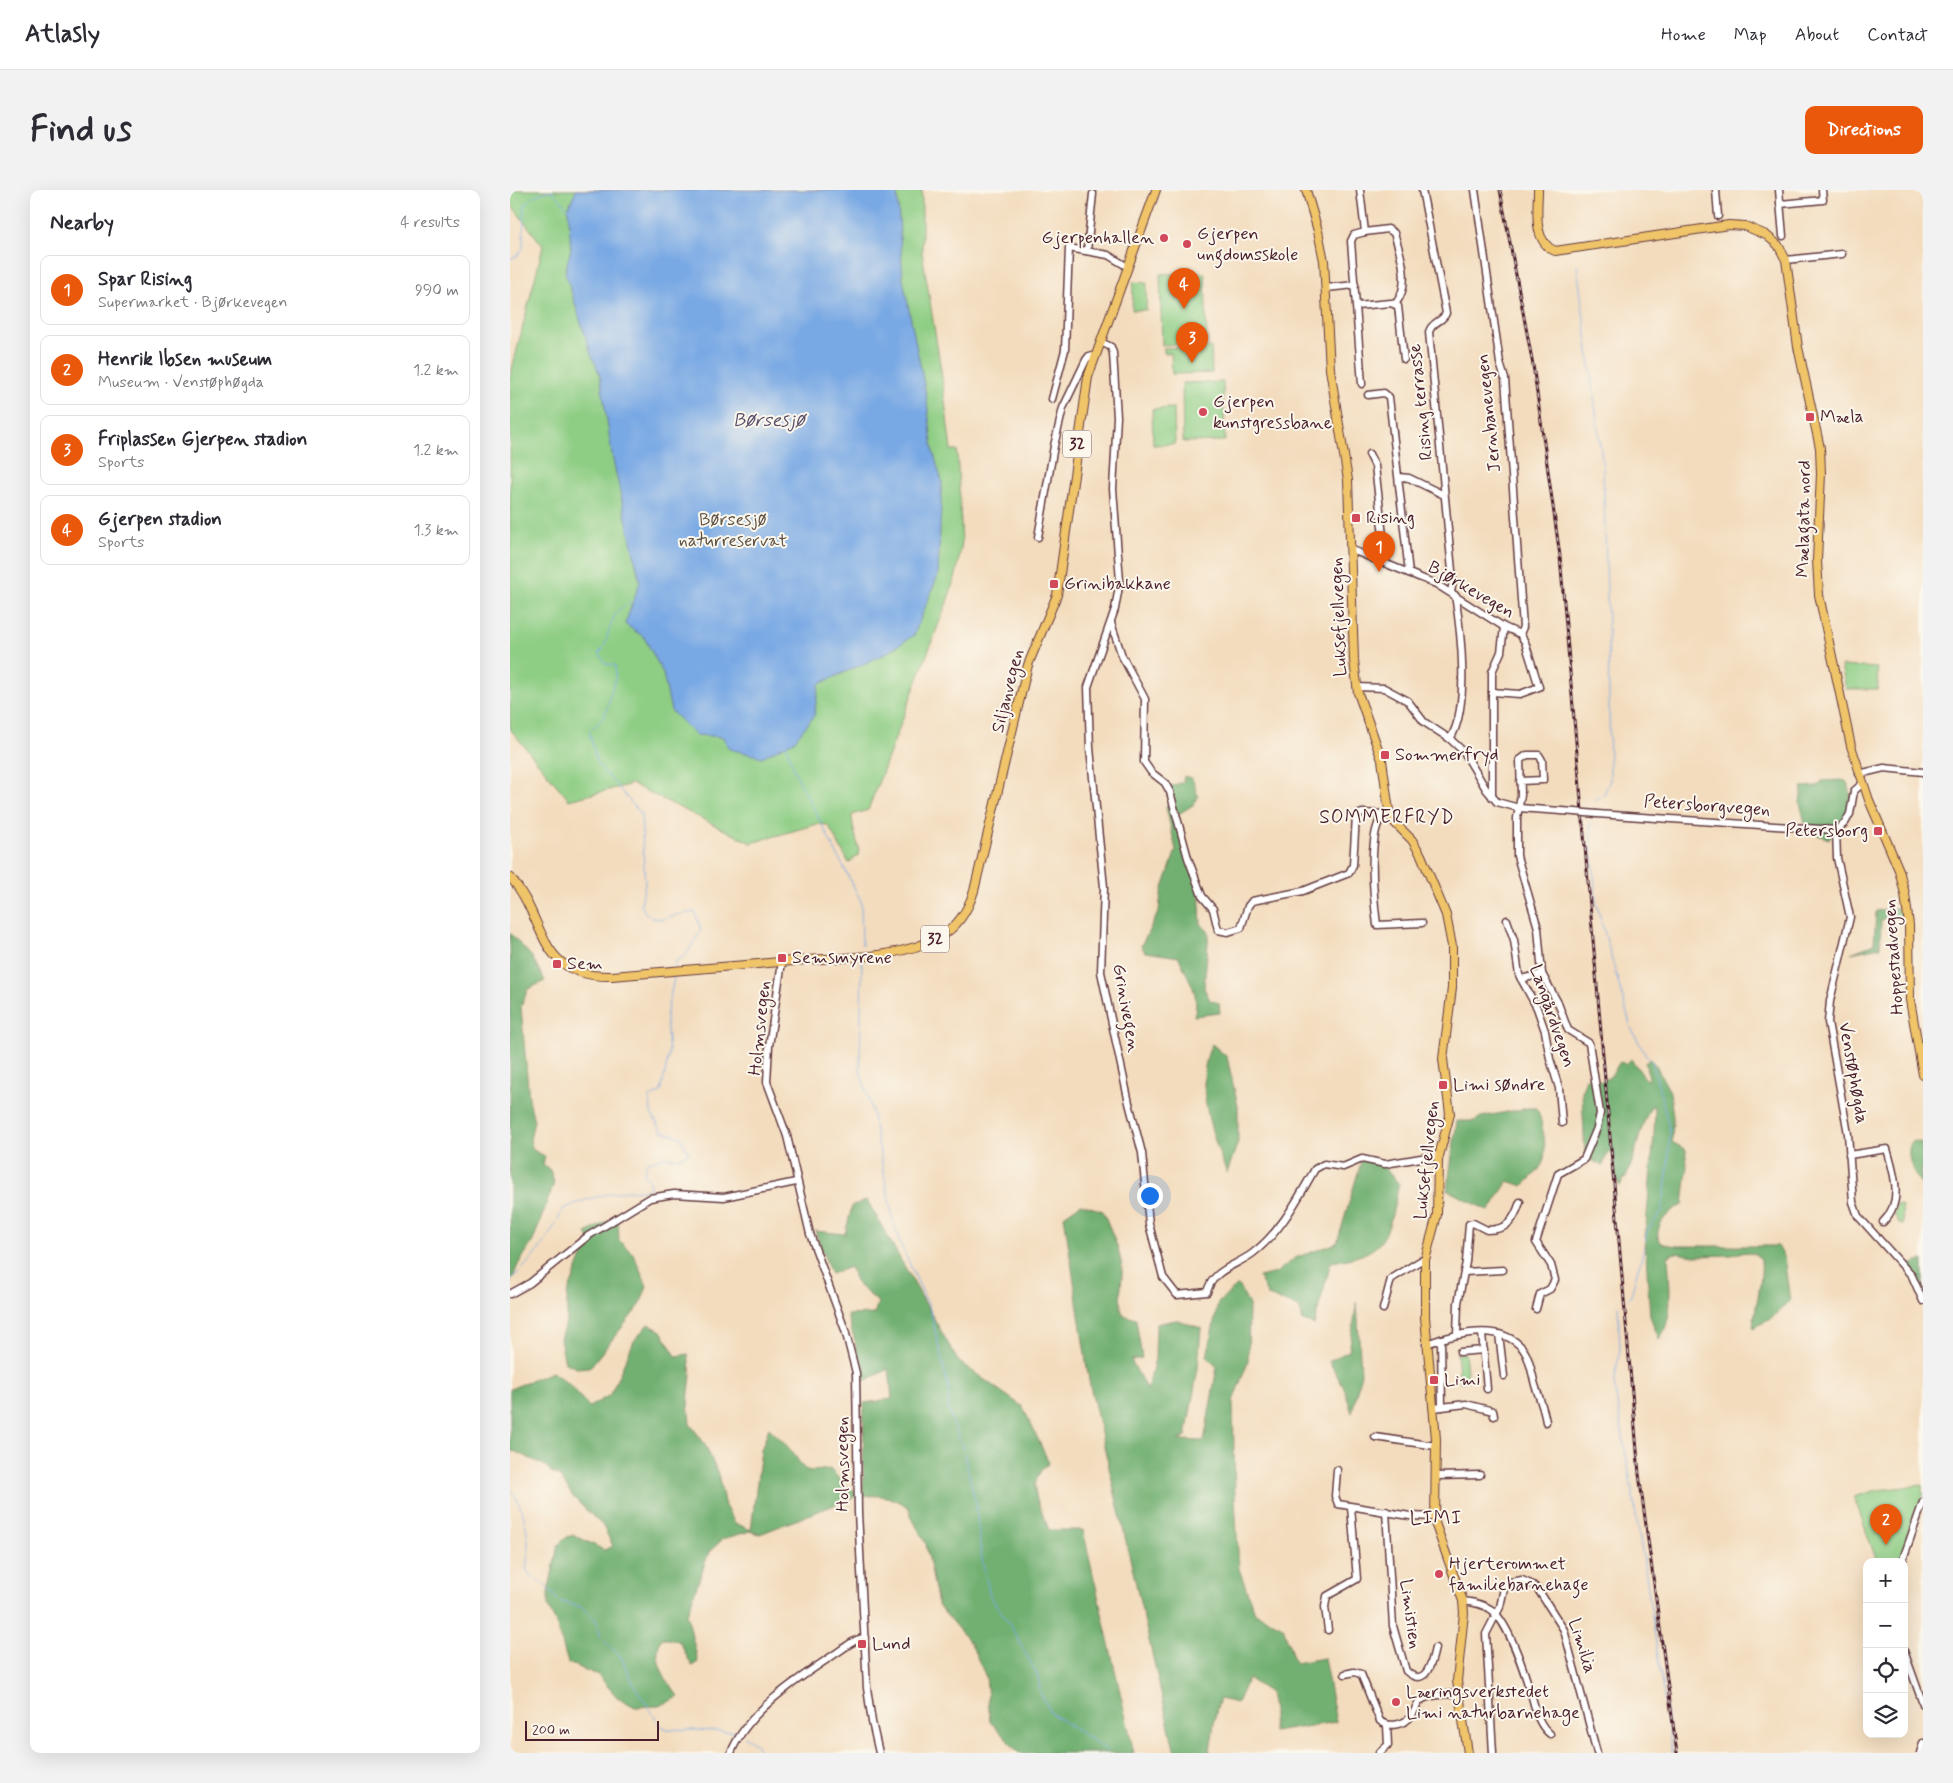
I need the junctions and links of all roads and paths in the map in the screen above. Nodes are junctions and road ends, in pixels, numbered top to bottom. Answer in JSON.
{"nodes":[{"id":1,"x":1156,"y":190,"type":"edge"},
{"id":2,"x":1306,"y":190,"type":"edge"},
{"id":3,"x":1360,"y":190,"type":"edge"},
{"id":4,"x":1422,"y":190,"type":"edge"},
{"id":5,"x":1475,"y":190,"type":"edge"},
{"id":6,"x":1538,"y":190,"type":"edge"},
{"id":7,"x":1716,"y":190,"type":"edge"},
{"id":8,"x":1779,"y":190,"type":"edge"},
{"id":9,"x":1822,"y":190,"type":"edge"},
{"id":10,"x":1093,"y":194,"type":"dead end"},
{"id":11,"x":1780,"y":204,"type":"junction"},
{"id":12,"x":1718,"y":216,"type":"dead end"},
{"id":13,"x":1366,"y":232,"type":"junction"},
{"id":14,"x":1783,"y":236,"type":"dead end"},
{"id":15,"x":1087,"y":251,"type":"junction"},
{"id":16,"x":1842,"y":254,"type":"dead end"},
{"id":17,"x":1785,"y":257,"type":"junction"},
{"id":18,"x":1128,"y":267,"type":"junction"},
{"id":19,"x":1355,"y":285,"type":"junction"},
{"id":20,"x":1326,"y":288,"type":"junction"},
{"id":21,"x":1396,"y":304,"type":"junction"},
{"id":22,"x":1357,"y":306,"type":"junction"},
{"id":23,"x":1101,"y":342,"type":"junction"},
{"id":24,"x":1095,"y":357,"type":"junction"},
{"id":25,"x":1404,"y":359,"type":"dead end"},
{"id":26,"x":1362,"y":384,"type":"dead end"},
{"id":27,"x":1368,"y":395,"type":"dead end"},
{"id":28,"x":1052,"y":399,"type":"dead end"},
{"id":29,"x":1369,"y":454,"type":"dead end"},
{"id":30,"x":1399,"y":477,"type":"junction"},
{"id":31,"x":1444,"y":496,"type":"junction"},
{"id":32,"x":1038,"y":537,"type":"dead end"},
{"id":33,"x":1352,"y":550,"type":"junction"},
{"id":34,"x":1386,"y":562,"type":"junction"},
{"id":35,"x":1409,"y":573,"type":"junction"},
{"id":36,"x":1453,"y":594,"type":"junction"},
{"id":37,"x":1111,"y":623,"type":"junction"},
{"id":38,"x":1504,"y":627,"type":"junction"},
{"id":39,"x":1520,"y":634,"type":"junction"},
{"id":40,"x":1357,"y":687,"type":"junction"},
{"id":41,"x":1492,"y":692,"type":"junction"},
{"id":42,"x":1450,"y":739,"type":"junction"},
{"id":43,"x":1923,"y":772,"type":"edge"},
{"id":44,"x":1859,"y":774,"type":"junction"},
{"id":45,"x":1520,"y":781,"type":"junction"},
{"id":46,"x":1863,"y":783,"type":"junction"},
{"id":47,"x":1492,"y":797,"type":"junction"},
{"id":48,"x":1519,"y":808,"type":"junction"},
{"id":49,"x":1386,"y":812,"type":"junction"},
{"id":50,"x":1836,"y":830,"type":"junction"},
{"id":51,"x":510,"y":877,"type":"edge"},
{"id":52,"x":1507,"y":920,"type":"dead end"},
{"id":53,"x":1422,"y":923,"type":"dead end"},
{"id":54,"x":782,"y":962,"type":"junction"},
{"id":55,"x":1542,"y":974,"type":"junction"},
{"id":56,"x":1521,"y":979,"type":"junction"},
{"id":57,"x":1923,"y":1075,"type":"edge"},
{"id":58,"x":1562,"y":1123,"type":"dead end"},
{"id":59,"x":1439,"y":1155,"type":"junction"},
{"id":60,"x":1849,"y":1155,"type":"junction"},
{"id":61,"x":796,"y":1182,"type":"junction"},
{"id":62,"x":1520,"y":1202,"type":"dead end"},
{"id":63,"x":1883,"y":1222,"type":"dead end"},
{"id":64,"x":1425,"y":1260,"type":"junction"},
{"id":65,"x":1504,"y":1270,"type":"dead end"},
{"id":66,"x":1464,"y":1272,"type":"junction"},
{"id":67,"x":510,"y":1294,"type":"edge"},
{"id":68,"x":1923,"y":1301,"type":"edge"},
{"id":69,"x":1383,"y":1309,"type":"dead end"},
{"id":70,"x":1536,"y":1309,"type":"dead end"},
{"id":71,"x":1482,"y":1333,"type":"junction"},
{"id":72,"x":1499,"y":1334,"type":"junction"},
{"id":73,"x":1457,"y":1335,"type":"junction"},
{"id":74,"x":1441,"y":1339,"type":"junction"},
{"id":75,"x":1426,"y":1344,"type":"junction"},
{"id":76,"x":1484,"y":1350,"type":"junction"},
{"id":77,"x":1460,"y":1352,"type":"dead end"},
{"id":78,"x":1504,"y":1376,"type":"dead end"},
{"id":79,"x":1484,"y":1387,"type":"dead end"},
{"id":80,"x":1439,"y":1408,"type":"junction"},
{"id":81,"x":1494,"y":1416,"type":"dead end"},
{"id":82,"x":1546,"y":1422,"type":"dead end"},
{"id":83,"x":1375,"y":1437,"type":"dead end"},
{"id":84,"x":1436,"y":1446,"type":"junction"},
{"id":85,"x":1337,"y":1470,"type":"dead end"},
{"id":86,"x":1480,"y":1474,"type":"dead end"},
{"id":87,"x":1436,"y":1476,"type":"junction"},
{"id":88,"x":1923,"y":1502,"type":"edge"},
{"id":89,"x":1351,"y":1507,"type":"junction"},
{"id":90,"x":1386,"y":1511,"type":"junction"},
{"id":91,"x":1434,"y":1517,"type":"junction"},
{"id":92,"x":1903,"y":1558,"type":"edge"},
{"id":93,"x":1463,"y":1601,"type":"junction"},
{"id":94,"x":1496,"y":1615,"type":"junction"},
{"id":95,"x":1328,"y":1630,"type":"dead end"},
{"id":96,"x":865,"y":1638,"type":"junction"},
{"id":97,"x":1435,"y":1648,"type":"dead end"},
{"id":98,"x":1908,"y":1662,"type":"edge"},
{"id":99,"x":1345,"y":1674,"type":"dead end"},
{"id":100,"x":1458,"y":1693,"type":"junction"},
{"id":101,"x":1923,"y":1704,"type":"edge"},
{"id":102,"x":1387,"y":1725,"type":"junction"},
{"id":103,"x":1550,"y":1734,"type":"dead end"},
{"id":104,"x":1923,"y":1743,"type":"edge"},
{"id":105,"x":730,"y":1753,"type":"edge"},
{"id":106,"x":879,"y":1753,"type":"edge"},
{"id":107,"x":1378,"y":1753,"type":"edge"},
{"id":108,"x":1468,"y":1753,"type":"edge"},
{"id":109,"x":1493,"y":1753,"type":"edge"},
{"id":110,"x":1597,"y":1753,"type":"edge"},
{"id":111,"x":1920,"y":1753,"type":"edge"}],
"edges":[{"from":1,"to":18,"type":"main road","name":"Siljanvegen","number":"32"},
{"from":2,"to":20,"type":"main road","name":"Luksefjellvegen"},
{"from":3,"to":13,"type":"street"},
{"from":4,"to":31,"type":"street","name":"Rising terrasse"},
{"from":5,"to":39,"type":"street","name":"Jernbanevegen"},
{"from":6,"to":17,"type":"main road"},
{"from":7,"to":12,"type":"street"},
{"from":8,"to":11,"type":"street"},
{"from":9,"to":11,"type":"street"},
{"from":10,"to":15,"type":"street"},
{"from":11,"to":14,"type":"street"},
{"from":13,"to":19,"type":"street"},
{"from":13,"to":21,"type":"street"},
{"from":15,"to":18,"type":"street"},
{"from":15,"to":28,"type":"street"},
{"from":16,"to":17,"type":"street"},
{"from":17,"to":44,"type":"main road","name":"Mælagata nord"},
{"from":18,"to":23,"type":"main road","name":"Siljanvegen","number":"32"},
{"from":19,"to":20,"type":"street"},
{"from":19,"to":22,"type":"street"},
{"from":20,"to":33,"type":"main road","name":"Luksefjellvegen"},
{"from":21,"to":22,"type":"street"},
{"from":21,"to":25,"type":"street"},
{"from":22,"to":26,"type":"street"},
{"from":23,"to":24,"type":"main road","name":"Siljanvegen","number":"32"},
{"from":23,"to":37,"type":"street","name":"Grinivegen"},
{"from":24,"to":32,"type":"street"},
{"from":24,"to":54,"type":"main road","name":"Siljanvegen","number":"32"},
{"from":27,"to":30,"type":"street"},
{"from":29,"to":34,"type":"street"},
{"from":30,"to":31,"type":"street"},
{"from":30,"to":35,"type":"street"},
{"from":31,"to":36,"type":"street","name":"Rising terrasse"},
{"from":33,"to":34,"type":"street","name":"Bjørkevegen"},
{"from":33,"to":40,"type":"main road","name":"Luksefjellvegen"},
{"from":34,"to":35,"type":"street","name":"Bjørkevegen"},
{"from":35,"to":36,"type":"street","name":"Bjørkevegen"},
{"from":36,"to":38,"type":"street","name":"Bjørkevegen"},
{"from":36,"to":42,"type":"street","name":"Rising terrasse"},
{"from":37,"to":49,"type":"street"},
{"from":37,"to":59,"type":"street","name":"Grinivegen"},
{"from":38,"to":39,"type":"street","name":"Bjørkevegen"},
{"from":38,"to":41,"type":"street"},
{"from":39,"to":41,"type":"street"},
{"from":40,"to":42,"type":"street"},
{"from":40,"to":49,"type":"main road","name":"Luksefjellvegen"},
{"from":41,"to":47,"type":"street"},
{"from":42,"to":47,"type":"street"},
{"from":43,"to":44,"type":"street"},
{"from":44,"to":46,"type":"main road","name":"Mælagata nord"},
{"from":45,"to":45,"type":"street"},
{"from":45,"to":48,"type":"street"},
{"from":46,"to":50,"type":"street"},
{"from":46,"to":57,"type":"main road","name":"Hoppestadvegen"},
{"from":47,"to":48,"type":"street","name":"Petersborgvegen"},
{"from":48,"to":50,"type":"street","name":"Petersborgvegen","bridge":true},
{"from":48,"to":55,"type":"street","name":"Langårdvegen"},
{"from":49,"to":53,"type":"street"},
{"from":49,"to":59,"type":"main road","name":"Luksefjellvegen"},
{"from":50,"to":60,"type":"street","name":"Venstøphøgda"},
{"from":51,"to":54,"type":"main road","name":"Siljanvegen","number":"32"},
{"from":52,"to":56,"type":"street","name":"Langårdvegen"},
{"from":54,"to":61,"type":"street","name":"Holmsvegen"},
{"from":55,"to":56,"type":"street"},
{"from":55,"to":70,"type":"street","name":"Langårdvegen"},
{"from":56,"to":58,"type":"street","name":"Langårdvegen"},
{"from":59,"to":64,"type":"main road","name":"Luksefjellvegen"},
{"from":60,"to":63,"type":"street"},
{"from":60,"to":68,"type":"street","name":"Venstøphøgda"},
{"from":61,"to":67,"type":"street"},
{"from":61,"to":96,"type":"street","name":"Holmsvegen"},
{"from":62,"to":66,"type":"street"},
{"from":64,"to":69,"type":"street"},
{"from":64,"to":75,"type":"main road","name":"Luksefjellvegen"},
{"from":65,"to":66,"type":"street"},
{"from":66,"to":73,"type":"street"},
{"from":71,"to":72,"type":"street"},
{"from":71,"to":73,"type":"street"},
{"from":71,"to":76,"type":"street"},
{"from":72,"to":78,"type":"street"},
{"from":72,"to":82,"type":"street"},
{"from":73,"to":74,"type":"street"},
{"from":74,"to":75,"type":"street"},
{"from":74,"to":80,"type":"street"},
{"from":75,"to":80,"type":"main road","name":"Luksefjellvegen"},
{"from":76,"to":77,"type":"street"},
{"from":76,"to":79,"type":"street"},
{"from":80,"to":81,"type":"street"},
{"from":80,"to":84,"type":"main road","name":"Luksefjellvegen"},
{"from":83,"to":84,"type":"street"},
{"from":84,"to":87,"type":"main road","name":"Luksefjellvegen"},
{"from":85,"to":89,"type":"street"},
{"from":86,"to":87,"type":"street"},
{"from":87,"to":91,"type":"main road","name":"Luksefjellvegen"},
{"from":88,"to":92,"type":"street"},
{"from":89,"to":90,"type":"street"},
{"from":89,"to":95,"type":"street"},
{"from":90,"to":91,"type":"street"},
{"from":90,"to":97,"type":"street","name":"Limistien"},
{"from":91,"to":93,"type":"main road","name":"Luksefjellvegen"},
{"from":93,"to":94,"type":"street"},
{"from":93,"to":100,"type":"main road","name":"Luksefjellvegen"},
{"from":94,"to":103,"type":"street"},
{"from":94,"to":109,"type":"street","name":"Limilia"},
{"from":94,"to":110,"type":"street","name":"Limilia"},
{"from":96,"to":105,"type":"street"},
{"from":96,"to":106,"type":"street","name":"Holmsvegen"},
{"from":98,"to":101,"type":"street"},
{"from":99,"to":102,"type":"street"},
{"from":100,"to":102,"type":"street"},
{"from":100,"to":108,"type":"main road","name":"Luksefjellvegen"},
{"from":102,"to":107,"type":"street"},
{"from":104,"to":111,"type":"street"}]}
